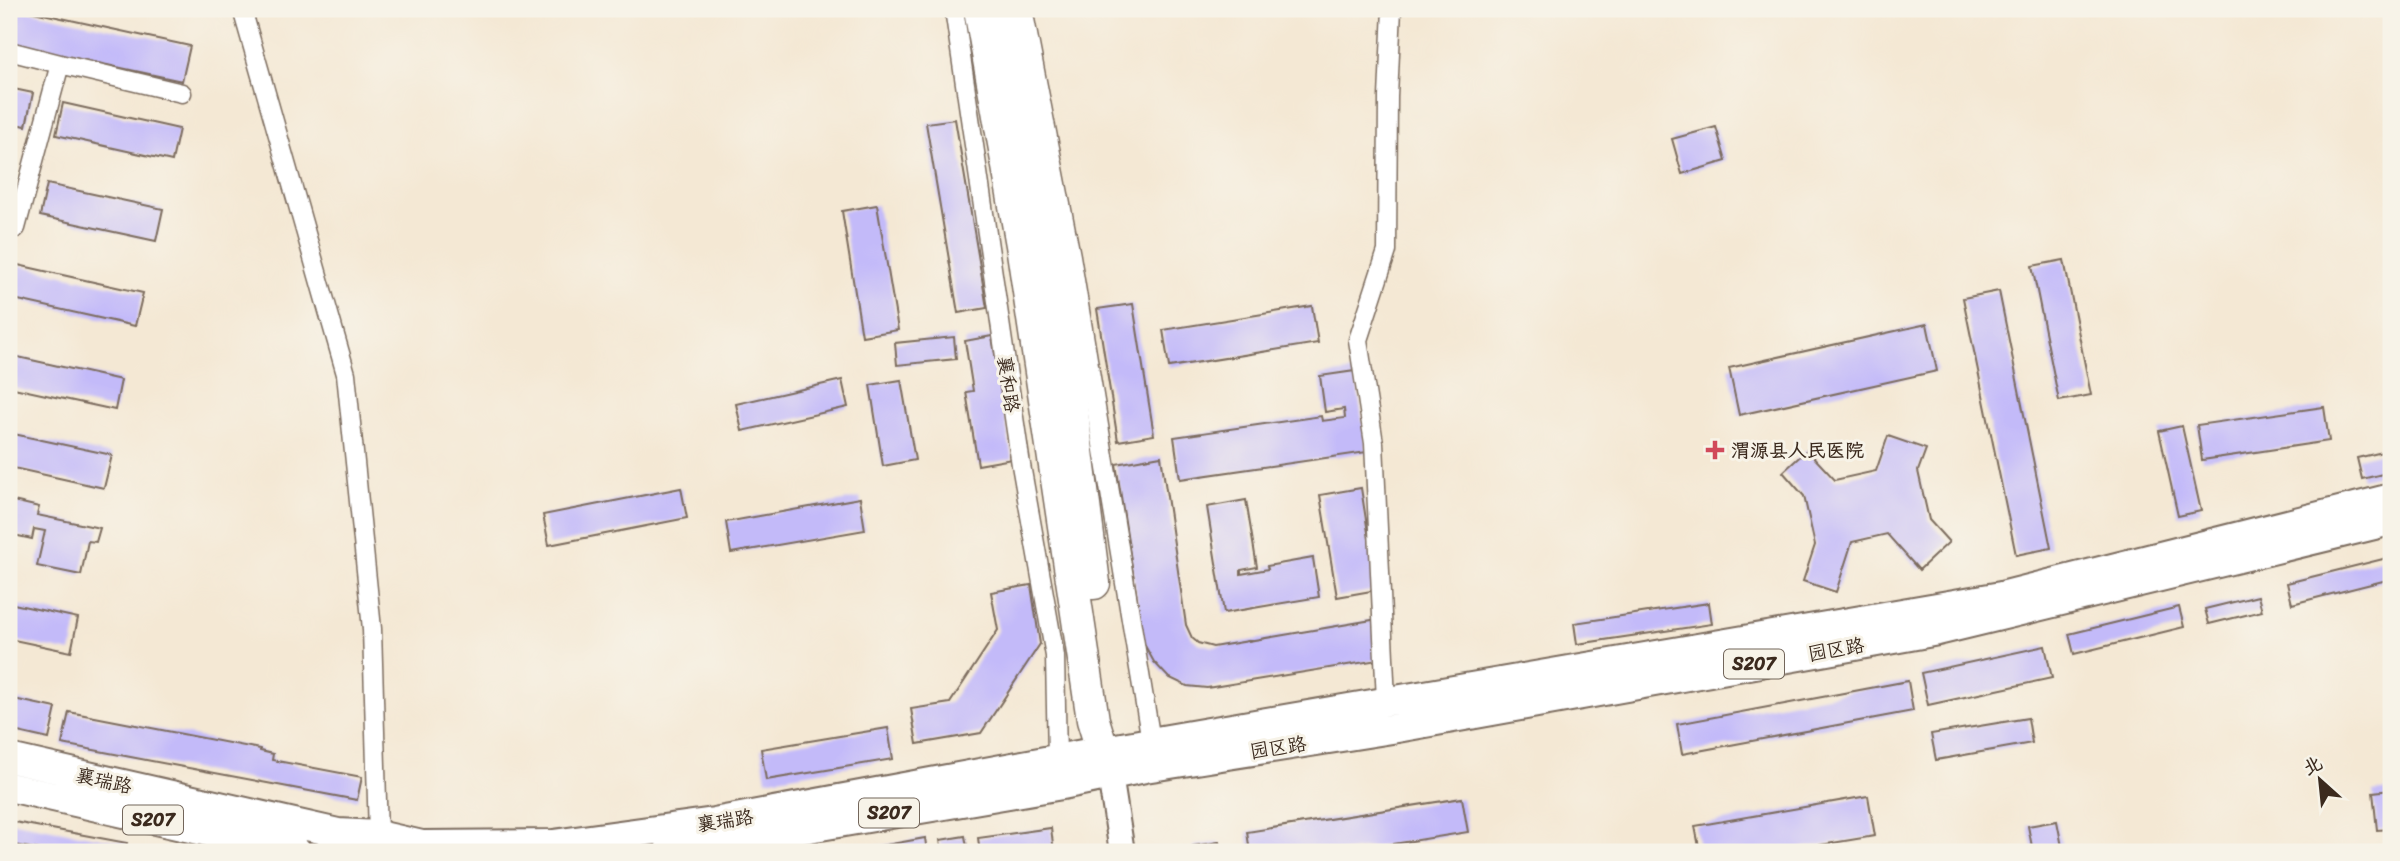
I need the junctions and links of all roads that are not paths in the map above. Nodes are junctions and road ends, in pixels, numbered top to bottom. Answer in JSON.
{"nodes":[{"id":1,"x":242,"y":9,"type":"edge"},
{"id":2,"x":954,"y":9,"type":"edge"},
{"id":3,"x":980,"y":9,"type":"edge"},
{"id":4,"x":1007,"y":9,"type":"edge"},
{"id":5,"x":1023,"y":9,"type":"edge"},
{"id":6,"x":1392,"y":9,"type":"edge"},
{"id":7,"x":9,"y":51,"type":"edge"},
{"id":8,"x":60,"y":64,"type":"junction"},
{"id":9,"x":182,"y":93,"type":"dead end"},
{"id":10,"x":9,"y":227,"type":"edge"},
{"id":11,"x":2391,"y":498,"type":"edge"},
{"id":12,"x":2391,"y":521,"type":"edge"},
{"id":13,"x":1386,"y":701,"type":"junction"},
{"id":14,"x":1152,"y":741,"type":"junction"},
{"id":15,"x":9,"y":758,"type":"edge"},
{"id":16,"x":1057,"y":759,"type":"junction"},
{"id":17,"x":1110,"y":762,"type":"junction"},
{"id":18,"x":9,"y":788,"type":"edge"},
{"id":19,"x":376,"y":844,"type":"edge"},
{"id":20,"x":297,"y":852,"type":"edge"},
{"id":21,"x":668,"y":852,"type":"edge"},
{"id":22,"x":1122,"y":852,"type":"edge"}],
"edges":[{"from":1,"to":19,"type":"street"},
{"from":2,"to":16,"type":"street","name":"襄和路"},
{"from":3,"to":17,"type":"highway"},
{"from":4,"to":17,"type":"highway"},
{"from":5,"to":14,"type":"street"},
{"from":6,"to":13,"type":"street"},
{"from":7,"to":8,"type":"street"},
{"from":8,"to":9,"type":"street"},
{"from":8,"to":10,"type":"street"},
{"from":11,"to":13,"type":"main road","name":"园区路","number":"S207"},
{"from":12,"to":17,"type":"main road","name":"园区路","number":"S207"},
{"from":13,"to":14,"type":"main road","name":"园区路","number":"S207"},
{"from":14,"to":17,"type":"main road","name":"园区路","number":"S207"},
{"from":15,"to":19,"type":"main road","name":"襄瑞路","number":"S207"},
{"from":16,"to":17,"type":"main road","name":"襄瑞路","number":"S207"},
{"from":16,"to":19,"type":"main road","name":"襄瑞路","number":"S207"},
{"from":17,"to":21,"type":"main road","name":"襄瑞路","number":"S207"},
{"from":17,"to":22,"type":"main road"},
{"from":18,"to":20,"type":"main road","name":"襄瑞路","number":"S207"}]}
